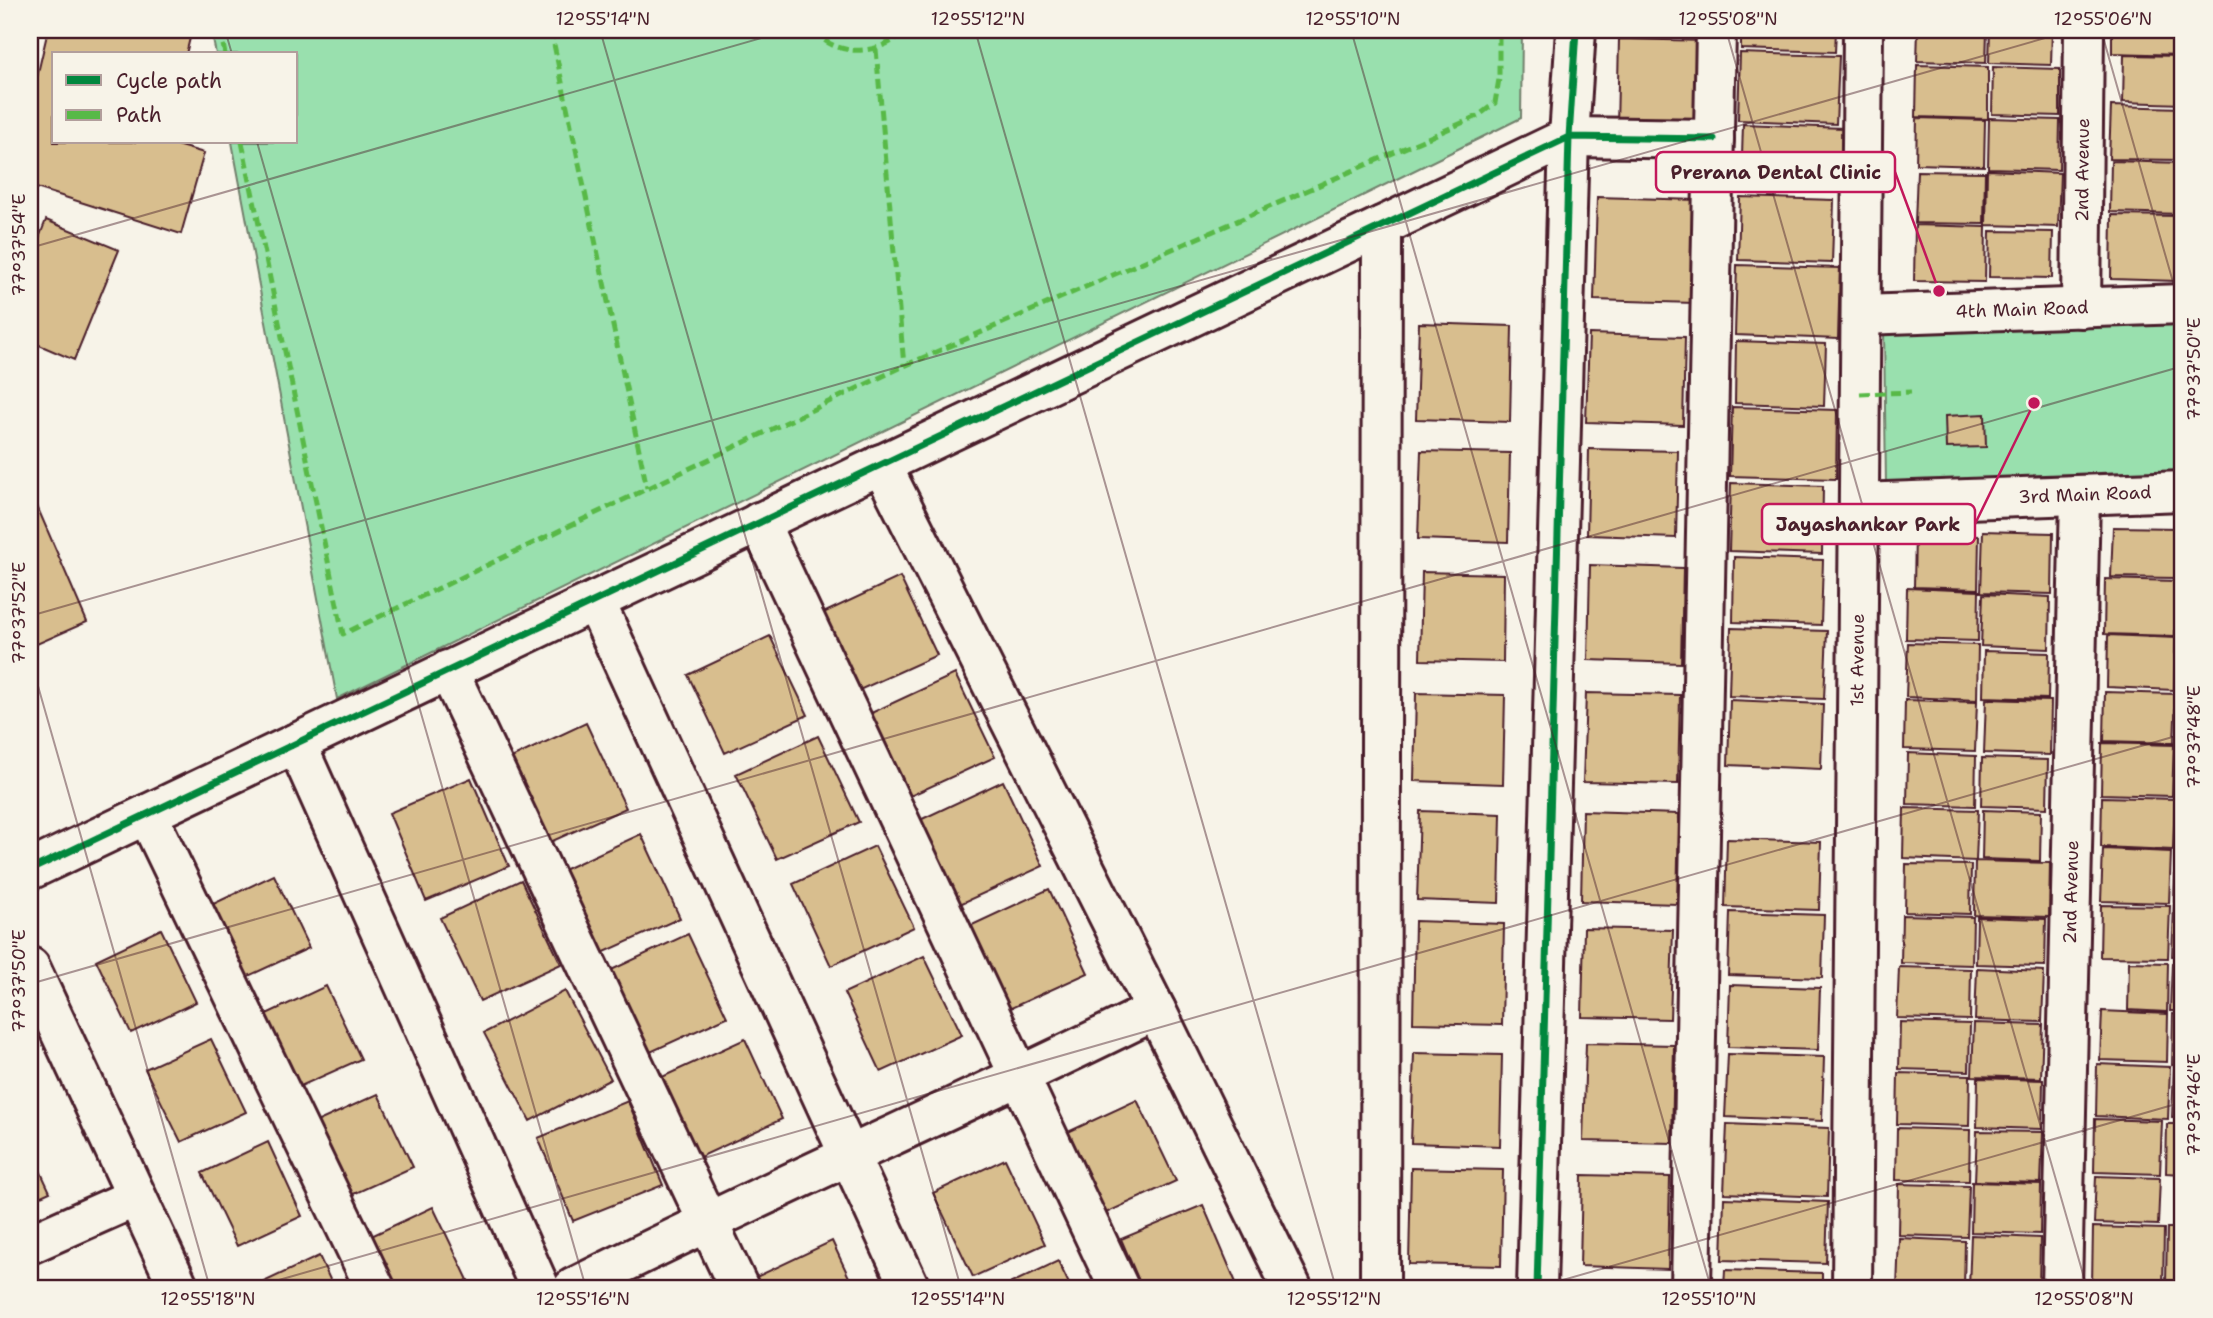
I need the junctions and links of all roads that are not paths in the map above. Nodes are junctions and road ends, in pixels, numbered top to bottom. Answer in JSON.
{"nodes":[{"id":1,"x":1576,"y":30,"type":"edge"},
{"id":2,"x":1716,"y":30,"type":"edge"},
{"id":3,"x":1863,"y":30,"type":"edge"},
{"id":4,"x":2084,"y":30,"type":"edge"},
{"id":5,"x":1569,"y":137,"type":"junction"},
{"id":6,"x":1714,"y":139,"type":"junction"},
{"id":7,"x":1382,"y":226,"type":"junction"},
{"id":8,"x":2183,"y":304,"type":"edge"},
{"id":9,"x":2081,"y":308,"type":"junction"},
{"id":10,"x":1861,"y":315,"type":"junction"},
{"id":11,"x":881,"y":464,"type":"junction"},
{"id":12,"x":2183,"y":491,"type":"edge"},
{"id":13,"x":2080,"y":497,"type":"junction"},
{"id":14,"x":1859,"y":503,"type":"junction"},
{"id":15,"x":759,"y":522,"type":"junction"},
{"id":16,"x":595,"y":601,"type":"junction"},
{"id":17,"x":449,"y":670,"type":"junction"},
{"id":18,"x":296,"y":743,"type":"junction"},
{"id":19,"x":146,"y":814,"type":"junction"},
{"id":20,"x":30,"y":870,"type":"edge"},
{"id":21,"x":30,"y":967,"type":"edge"},
{"id":22,"x":1156,"y":1010,"type":"junction"},
{"id":23,"x":1020,"y":1078,"type":"junction"},
{"id":24,"x":848,"y":1157,"type":"junction"},
{"id":25,"x":136,"y":1197,"type":"junction"},
{"id":26,"x":706,"y":1221,"type":"junction"},
{"id":27,"x":30,"y":1244,"type":"edge"},
{"id":28,"x":179,"y":1288,"type":"edge"},
{"id":29,"x":375,"y":1288,"type":"edge"},
{"id":30,"x":540,"y":1288,"type":"edge"},
{"id":31,"x":573,"y":1288,"type":"edge"},
{"id":32,"x":739,"y":1288,"type":"edge"},
{"id":33,"x":911,"y":1288,"type":"edge"},
{"id":34,"x":1119,"y":1288,"type":"edge"},
{"id":35,"x":1292,"y":1288,"type":"edge"},
{"id":36,"x":1380,"y":1288,"type":"edge"},
{"id":37,"x":1537,"y":1288,"type":"edge"},
{"id":38,"x":1691,"y":1288,"type":"edge"},
{"id":39,"x":1852,"y":1288,"type":"edge"},
{"id":40,"x":2062,"y":1288,"type":"edge"}],
"edges":[{"from":1,"to":5,"type":"street"},
{"from":2,"to":6,"type":"street"},
{"from":3,"to":10,"type":"street","name":"1st Avenue"},
{"from":4,"to":9,"type":"street","name":"2nd Avenue"},
{"from":5,"to":6,"type":"street"},
{"from":5,"to":7,"type":"street"},
{"from":5,"to":37,"type":"street"},
{"from":6,"to":38,"type":"street"},
{"from":7,"to":11,"type":"street"},
{"from":7,"to":36,"type":"street"},
{"from":8,"to":9,"type":"street","name":"4th Main Road"},
{"from":9,"to":10,"type":"street","name":"4th Main Road"},
{"from":10,"to":14,"type":"street","name":"1st Avenue"},
{"from":11,"to":15,"type":"street"},
{"from":11,"to":22,"type":"street"},
{"from":12,"to":13,"type":"street","name":"3rd Main Road"},
{"from":13,"to":14,"type":"street","name":"3rd Main Road"},
{"from":13,"to":40,"type":"street","name":"2nd Avenue"},
{"from":14,"to":39,"type":"street","name":"1st Avenue"},
{"from":15,"to":16,"type":"street"},
{"from":15,"to":23,"type":"street"},
{"from":16,"to":17,"type":"street"},
{"from":16,"to":24,"type":"street"},
{"from":17,"to":18,"type":"street"},
{"from":17,"to":26,"type":"street"},
{"from":18,"to":19,"type":"street"},
{"from":18,"to":30,"type":"street"},
{"from":19,"to":20,"type":"street"},
{"from":19,"to":29,"type":"street"},
{"from":21,"to":25,"type":"street"},
{"from":22,"to":23,"type":"street"},
{"from":22,"to":35,"type":"street"},
{"from":23,"to":24,"type":"street"},
{"from":23,"to":34,"type":"street"},
{"from":24,"to":26,"type":"street"},
{"from":24,"to":33,"type":"street"},
{"from":25,"to":27,"type":"street"},
{"from":25,"to":28,"type":"street"},
{"from":26,"to":31,"type":"street"},
{"from":26,"to":32,"type":"street"}]}
